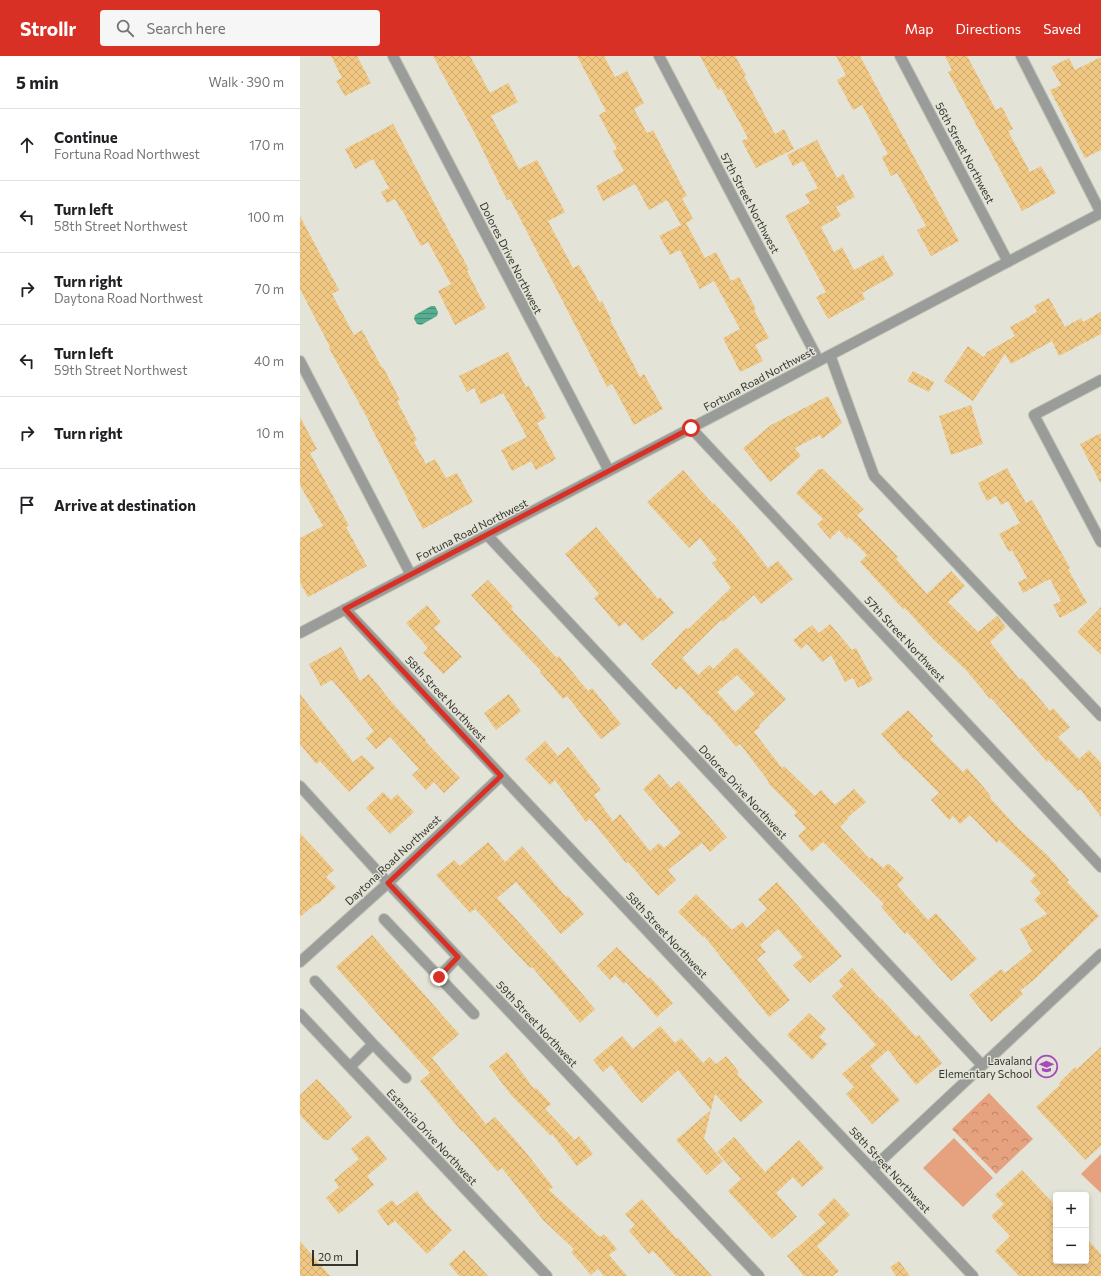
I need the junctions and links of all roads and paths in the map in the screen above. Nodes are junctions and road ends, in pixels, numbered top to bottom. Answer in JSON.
{"nodes":[{"id":1,"x":393,"y":56,"type":"edge"},
{"id":2,"x":660,"y":56,"type":"edge"},
{"id":3,"x":900,"y":56,"type":"edge"},
{"id":4,"x":1021,"y":56,"type":"edge"},
{"id":5,"x":1101,"y":213,"type":"edge"},
{"id":6,"x":1008,"y":262,"type":"junction"},
{"id":7,"x":830,"y":355,"type":"junction"},
{"id":8,"x":300,"y":361,"type":"edge"},
{"id":9,"x":819,"y":361,"type":"junction"},
{"id":10,"x":1101,"y":380,"type":"edge"},
{"id":11,"x":691,"y":428,"type":"junction"},
{"id":12,"x":609,"y":471,"type":"junction"},
{"id":13,"x":488,"y":536,"type":"junction"},
{"id":14,"x":1101,"y":542,"type":"edge"},
{"id":15,"x":410,"y":575,"type":"junction"},
{"id":16,"x":345,"y":609,"type":"junction"},
{"id":17,"x":300,"y":633,"type":"edge"},
{"id":18,"x":1101,"y":716,"type":"edge"},
{"id":19,"x":501,"y":776,"type":"junction"},
{"id":20,"x":300,"y":786,"type":"edge"},
{"id":21,"x":1101,"y":867,"type":"edge"},
{"id":22,"x":388,"y":883,"type":"junction"},
{"id":23,"x":384,"y":919,"type":"dead end"},
{"id":24,"x":1101,"y":954,"type":"edge"},
{"id":25,"x":458,"y":957,"type":"junction"},
{"id":26,"x":300,"y":962,"type":"edge"},
{"id":27,"x":439,"y":977,"type":"junction"},
{"id":28,"x":315,"y":981,"type":"dead end"},
{"id":29,"x":300,"y":1014,"type":"edge"},
{"id":30,"x":474,"y":1014,"type":"dead end"},
{"id":31,"x":373,"y":1044,"type":"junction"},
{"id":32,"x":982,"y":1065,"type":"junction"},
{"id":33,"x":350,"y":1067,"type":"junction"},
{"id":34,"x":406,"y":1078,"type":"dead end"},
{"id":35,"x":872,"y":1169,"type":"junction"},
{"id":36,"x":547,"y":1276,"type":"edge"},
{"id":37,"x":759,"y":1276,"type":"edge"},
{"id":38,"x":973,"y":1276,"type":"edge"}],
"edges":[{"from":1,"to":12,"type":"street","name":"Dolores Drive Northwest"},
{"from":2,"to":9,"type":"street","name":"57th Street Northwest"},
{"from":3,"to":6,"type":"street","name":"56th Street Northwest"},
{"from":4,"to":5,"type":"street"},
{"from":5,"to":6,"type":"street","name":"Fortuna Road Northwest"},
{"from":6,"to":7,"type":"street","name":"Fortuna Road Northwest"},
{"from":7,"to":9,"type":"street","name":"Fortuna Road Northwest"},
{"from":7,"to":18,"type":"street"},
{"from":8,"to":15,"type":"street"},
{"from":9,"to":11,"type":"street","name":"Fortuna Road Northwest"},
{"from":10,"to":14,"type":"street"},
{"from":11,"to":12,"type":"street","name":"Fortuna Road Northwest"},
{"from":11,"to":21,"type":"street","name":"57th Street Northwest"},
{"from":12,"to":13,"type":"street","name":"Fortuna Road Northwest"},
{"from":13,"to":15,"type":"street","name":"Fortuna Road Northwest"},
{"from":13,"to":32,"type":"street","name":"Dolores Drive Northwest"},
{"from":15,"to":16,"type":"street","name":"Fortuna Road Northwest"},
{"from":16,"to":17,"type":"street","name":"Fortuna Road Northwest"},
{"from":16,"to":19,"type":"street","name":"58th Street Northwest"},
{"from":19,"to":22,"type":"street","name":"Daytona Road Northwest"},
{"from":19,"to":35,"type":"street","name":"58th Street Northwest"},
{"from":20,"to":22,"type":"street","name":"59th Street Northwest"},
{"from":22,"to":25,"type":"street","name":"59th Street Northwest"},
{"from":22,"to":26,"type":"street","name":"Daytona Road Northwest"},
{"from":23,"to":27,"type":"street"},
{"from":24,"to":32,"type":"street"},
{"from":25,"to":27,"type":"street"},
{"from":25,"to":37,"type":"street","name":"59th Street Northwest"},
{"from":27,"to":30,"type":"street"},
{"from":28,"to":31,"type":"street"},
{"from":29,"to":33,"type":"street","name":"Estancia Drive Northwest"},
{"from":31,"to":33,"type":"street"},
{"from":31,"to":34,"type":"street"},
{"from":32,"to":35,"type":"street"},
{"from":33,"to":36,"type":"street","name":"Estancia Drive Northwest"},
{"from":35,"to":38,"type":"street","name":"58th Street Northwest"}]}
